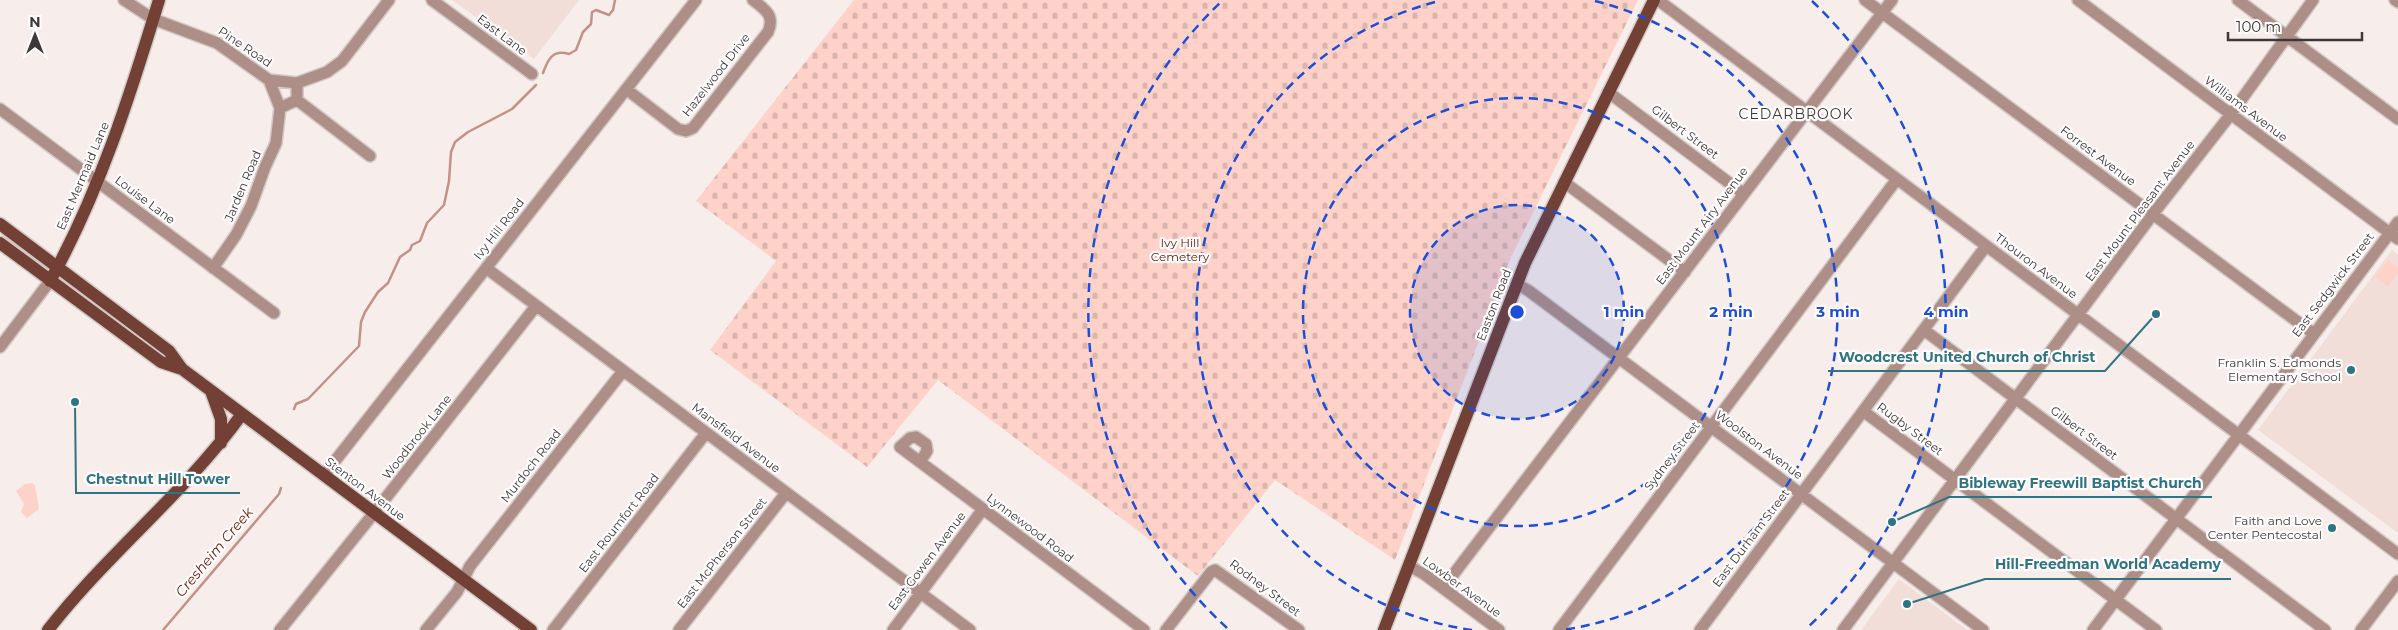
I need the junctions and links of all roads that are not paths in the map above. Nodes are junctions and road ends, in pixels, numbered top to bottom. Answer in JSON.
{"nodes":[{"id":1,"x":124,"y":0,"type":"edge"},
{"id":2,"x":159,"y":0,"type":"edge"},
{"id":3,"x":389,"y":0,"type":"edge"},
{"id":4,"x":432,"y":0,"type":"edge"},
{"id":5,"x":696,"y":0,"type":"edge"},
{"id":6,"x":753,"y":0,"type":"edge"},
{"id":7,"x":1654,"y":0,"type":"edge"},
{"id":8,"x":1658,"y":0,"type":"edge"},
{"id":9,"x":1865,"y":0,"type":"edge"},
{"id":10,"x":1892,"y":0,"type":"edge"},
{"id":11,"x":2078,"y":0,"type":"edge"},
{"id":12,"x":2238,"y":0,"type":"edge"},
{"id":13,"x":2313,"y":0,"type":"edge"},
{"id":14,"x":1883,"y":13,"type":"junction"},
{"id":15,"x":153,"y":19,"type":"junction"},
{"id":16,"x":2287,"y":36,"type":"junction"},
{"id":17,"x":532,"y":74,"type":"dead end"},
{"id":18,"x":269,"y":80,"type":"junction"},
{"id":19,"x":297,"y":83,"type":"junction"},
{"id":20,"x":626,"y":89,"type":"junction"},
{"id":21,"x":1608,"y":92,"type":"junction"},
{"id":22,"x":297,"y":100,"type":"junction"},
{"id":23,"x":280,"y":108,"type":"junction"},
{"id":24,"x":0,"y":109,"type":"edge"},
{"id":25,"x":1807,"y":112,"type":"junction"},
{"id":26,"x":2231,"y":114,"type":"junction"},
{"id":27,"x":2398,"y":119,"type":"edge"},
{"id":28,"x":370,"y":156,"type":"dead end"},
{"id":29,"x":1897,"y":179,"type":"junction"},
{"id":30,"x":96,"y":180,"type":"junction"},
{"id":31,"x":1564,"y":182,"type":"junction"},
{"id":32,"x":1744,"y":194,"type":"junction"},
{"id":33,"x":2153,"y":214,"type":"junction"},
{"id":34,"x":2398,"y":222,"type":"edge"},
{"id":35,"x":0,"y":224,"type":"edge"},
{"id":36,"x":2394,"y":236,"type":"edge"},
{"id":37,"x":0,"y":243,"type":"edge"},
{"id":38,"x":1986,"y":246,"type":"junction"},
{"id":39,"x":58,"y":267,"type":"junction"},
{"id":40,"x":213,"y":268,"type":"junction"},
{"id":41,"x":486,"y":268,"type":"junction"},
{"id":42,"x":1685,"y":272,"type":"junction"},
{"id":43,"x":50,"y":281,"type":"junction"},
{"id":44,"x":1517,"y":284,"type":"junction"},
{"id":45,"x":536,"y":306,"type":"junction"},
{"id":46,"x":274,"y":313,"type":"dead end"},
{"id":47,"x":2078,"y":315,"type":"junction"},
{"id":48,"x":1924,"y":330,"type":"junction"},
{"id":49,"x":2314,"y":334,"type":"junction"},
{"id":50,"x":0,"y":347,"type":"edge"},
{"id":51,"x":1619,"y":357,"type":"junction"},
{"id":52,"x":182,"y":369,"type":"junction"},
{"id":53,"x":623,"y":371,"type":"junction"},
{"id":54,"x":211,"y":391,"type":"junction"},
{"id":55,"x":2015,"y":398,"type":"junction"},
{"id":56,"x":1863,"y":411,"type":"junction"},
{"id":57,"x":242,"y":414,"type":"junction"},
{"id":58,"x":1712,"y":426,"type":"junction"},
{"id":59,"x":706,"y":433,"type":"junction"},
{"id":60,"x":2239,"y":435,"type":"junction"},
{"id":61,"x":221,"y":443,"type":"junction"},
{"id":62,"x":920,"y":462,"type":"junction"},
{"id":63,"x":324,"y":475,"type":"junction"},
{"id":64,"x":1955,"y":480,"type":"junction"},
{"id":65,"x":786,"y":493,"type":"junction"},
{"id":66,"x":1801,"y":494,"type":"junction"},
{"id":67,"x":983,"y":509,"type":"junction"},
{"id":68,"x":374,"y":513,"type":"junction"},
{"id":69,"x":2176,"y":519,"type":"junction"},
{"id":70,"x":2398,"y":554,"type":"edge"},
{"id":71,"x":1893,"y":562,"type":"junction"},
{"id":72,"x":1409,"y":566,"type":"junction"},
{"id":73,"x":463,"y":580,"type":"junction"},
{"id":74,"x":2398,"y":581,"type":"edge"},
{"id":75,"x":1443,"y":588,"type":"junction"},
{"id":76,"x":920,"y":593,"type":"junction"},
{"id":77,"x":2116,"y":600,"type":"junction"},
{"id":78,"x":48,"y":630,"type":"edge"},
{"id":79,"x":280,"y":630,"type":"edge"},
{"id":80,"x":426,"y":630,"type":"edge"},
{"id":81,"x":531,"y":630,"type":"edge"},
{"id":82,"x":553,"y":630,"type":"edge"},
{"id":83,"x":679,"y":630,"type":"edge"},
{"id":84,"x":893,"y":630,"type":"edge"},
{"id":85,"x":970,"y":630,"type":"edge"},
{"id":86,"x":1144,"y":630,"type":"edge"},
{"id":87,"x":1166,"y":630,"type":"edge"},
{"id":88,"x":1298,"y":630,"type":"edge"},
{"id":89,"x":1384,"y":630,"type":"edge"},
{"id":90,"x":1499,"y":630,"type":"edge"},
{"id":91,"x":1559,"y":630,"type":"edge"},
{"id":92,"x":1700,"y":630,"type":"edge"},
{"id":93,"x":1843,"y":630,"type":"edge"},
{"id":94,"x":1983,"y":630,"type":"edge"},
{"id":95,"x":2093,"y":630,"type":"edge"},
{"id":96,"x":2156,"y":630,"type":"edge"},
{"id":97,"x":2325,"y":630,"type":"edge"},
{"id":98,"x":2361,"y":630,"type":"edge"}],
"edges":[{"from":1,"to":15,"type":"street","name":"Pine Road"},
{"from":2,"to":15,"type":"main road","name":"East Mermaid Lane"},
{"from":3,"to":19,"type":"street"},
{"from":4,"to":17,"type":"street","name":"East Lane"},
{"from":5,"to":20,"type":"street","name":"Ivy Hill Road"},
{"from":6,"to":20,"type":"street","name":"Hazelwood Drive"},
{"from":7,"to":21,"type":"main road","name":"Easton Road"},
{"from":8,"to":25,"type":"street","name":"Thouron Avenue"},
{"from":9,"to":14,"type":"street","name":"Forrest Avenue"},
{"from":10,"to":14,"type":"street","name":"East Mount Airy Avenue"},
{"from":11,"to":26,"type":"street","name":"Williams Avenue"},
{"from":12,"to":16,"type":"street"},
{"from":13,"to":16,"type":"street","name":"East Mount Pleasant Avenue"},
{"from":14,"to":25,"type":"street","name":"East Mount Airy Avenue"},
{"from":14,"to":33,"type":"street","name":"Forrest Avenue"},
{"from":15,"to":18,"type":"street","name":"Pine Road"},
{"from":15,"to":30,"type":"main road","name":"East Mermaid Lane"},
{"from":16,"to":26,"type":"street","name":"East Mount Pleasant Avenue"},
{"from":16,"to":27,"type":"street"},
{"from":18,"to":19,"type":"street"},
{"from":18,"to":23,"type":"street"},
{"from":19,"to":22,"type":"street"},
{"from":20,"to":41,"type":"street","name":"Ivy Hill Road"},
{"from":21,"to":31,"type":"main road","name":"Easton Road"},
{"from":21,"to":32,"type":"street","name":"Gilbert Street"},
{"from":22,"to":23,"type":"street"},
{"from":22,"to":28,"type":"street"},
{"from":23,"to":40,"type":"street","name":"Jarden Road"},
{"from":24,"to":30,"type":"street","name":"Louise Lane"},
{"from":25,"to":29,"type":"street","name":"Thouron Avenue"},
{"from":25,"to":32,"type":"street","name":"East Mount Airy Avenue"},
{"from":26,"to":33,"type":"street","name":"East Mount Pleasant Avenue"},
{"from":26,"to":36,"type":"street","name":"Williams Avenue"},
{"from":29,"to":38,"type":"street","name":"Thouron Avenue"},
{"from":29,"to":58,"type":"street","name":"Sydney Street"},
{"from":30,"to":39,"type":"main road","name":"East Mermaid Lane"},
{"from":30,"to":40,"type":"street","name":"Louise Lane"},
{"from":31,"to":42,"type":"street"},
{"from":31,"to":44,"type":"main road","name":"Easton Road"},
{"from":32,"to":42,"type":"street","name":"East Mount Airy Avenue"},
{"from":33,"to":47,"type":"street","name":"East Mount Pleasant Avenue"},
{"from":33,"to":49,"type":"street","name":"Forrest Avenue"},
{"from":34,"to":36,"type":"street","name":"East Sedgwick Street"},
{"from":35,"to":39,"type":"main road","name":"Stenton Avenue"},
{"from":36,"to":49,"type":"street","name":"East Sedgwick Street"},
{"from":37,"to":43,"type":"main road","name":"Stenton Avenue"},
{"from":38,"to":47,"type":"street","name":"Thouron Avenue"},
{"from":38,"to":48,"type":"street","name":"East Durham Street"},
{"from":39,"to":43,"type":"main road","name":"East Mermaid Lane"},
{"from":39,"to":52,"type":"main road","name":"Stenton Avenue"},
{"from":40,"to":46,"type":"street","name":"Louise Lane"},
{"from":41,"to":45,"type":"street","name":"Mansfield Avenue"},
{"from":41,"to":63,"type":"street","name":"Ivy Hill Road"},
{"from":42,"to":51,"type":"street","name":"East Mount Airy Avenue"},
{"from":43,"to":50,"type":"street","name":"East Mermaid Lane"},
{"from":43,"to":52,"type":"main road","name":"Stenton Avenue"},
{"from":44,"to":51,"type":"street","name":"Woolston Avenue"},
{"from":44,"to":72,"type":"main road","name":"Easton Road"},
{"from":45,"to":53,"type":"street","name":"Mansfield Avenue"},
{"from":45,"to":68,"type":"street","name":"Woodbrook Lane"},
{"from":47,"to":55,"type":"street","name":"East Mount Pleasant Avenue"},
{"from":47,"to":60,"type":"street","name":"Thouron Avenue"},
{"from":48,"to":55,"type":"street","name":"Gilbert Street"},
{"from":48,"to":56,"type":"street","name":"East Durham Street"},
{"from":49,"to":60,"type":"street","name":"East Sedgwick Street"},
{"from":51,"to":58,"type":"street","name":"Woolston Avenue"},
{"from":51,"to":75,"type":"street","name":"East Mount Airy Avenue"},
{"from":52,"to":54,"type":"main road","name":"Stenton Avenue"},
{"from":53,"to":59,"type":"street","name":"Mansfield Avenue"},
{"from":53,"to":73,"type":"street","name":"Murdoch Road"},
{"from":54,"to":57,"type":"main road","name":"Stenton Avenue"},
{"from":54,"to":61,"type":"main road"},
{"from":55,"to":64,"type":"street","name":"East Mount Pleasant Avenue"},
{"from":55,"to":69,"type":"street","name":"Gilbert Street"},
{"from":56,"to":64,"type":"street","name":"Rugby Street"},
{"from":56,"to":66,"type":"street","name":"East Durham Street"},
{"from":57,"to":61,"type":"main road"},
{"from":57,"to":63,"type":"main road","name":"Stenton Avenue"},
{"from":58,"to":66,"type":"street","name":"Woolston Avenue"},
{"from":58,"to":91,"type":"street","name":"Sydney Street"},
{"from":59,"to":65,"type":"street","name":"Mansfield Avenue"},
{"from":59,"to":82,"type":"street","name":"East Roumfort Road"},
{"from":60,"to":69,"type":"street","name":"East Sedgwick Street"},
{"from":60,"to":70,"type":"street","name":"Thouron Avenue"},
{"from":61,"to":78,"type":"main road"},
{"from":62,"to":62,"type":"street","name":"Lynnewood Road"},
{"from":62,"to":67,"type":"street","name":"Lynnewood Road"},
{"from":63,"to":68,"type":"main road","name":"Stenton Avenue"},
{"from":64,"to":71,"type":"street","name":"East Mount Pleasant Avenue"},
{"from":64,"to":77,"type":"street","name":"Rugby Street"},
{"from":65,"to":76,"type":"street","name":"Mansfield Avenue"},
{"from":65,"to":83,"type":"street","name":"East McPherson Street"},
{"from":66,"to":71,"type":"street","name":"Woolston Avenue"},
{"from":66,"to":92,"type":"street","name":"East Durham Street"},
{"from":67,"to":76,"type":"street","name":"East Gowen Avenue"},
{"from":67,"to":86,"type":"street","name":"Lynnewood Road"},
{"from":68,"to":73,"type":"main road","name":"Stenton Avenue"},
{"from":68,"to":79,"type":"street","name":"Woodbrook Lane"},
{"from":69,"to":77,"type":"street","name":"East Sedgwick Street"},
{"from":69,"to":97,"type":"street","name":"Gilbert Street"},
{"from":71,"to":93,"type":"street","name":"East Mount Pleasant Avenue"},
{"from":71,"to":94,"type":"street","name":"Woolston Avenue"},
{"from":72,"to":75,"type":"street","name":"Lowber Avenue"},
{"from":72,"to":89,"type":"main road","name":"Easton Road"},
{"from":73,"to":80,"type":"street","name":"Murdoch Road"},
{"from":73,"to":81,"type":"main road","name":"Stenton Avenue"},
{"from":74,"to":98,"type":"street"},
{"from":75,"to":90,"type":"street","name":"Lowber Avenue"},
{"from":76,"to":84,"type":"street","name":"East Gowen Avenue"},
{"from":76,"to":85,"type":"street","name":"Mansfield Avenue"},
{"from":77,"to":95,"type":"street","name":"East Sedgwick Street"},
{"from":77,"to":96,"type":"street","name":"Rugby Street"},
{"from":87,"to":88,"type":"street","name":"Rodney Street"}]}
